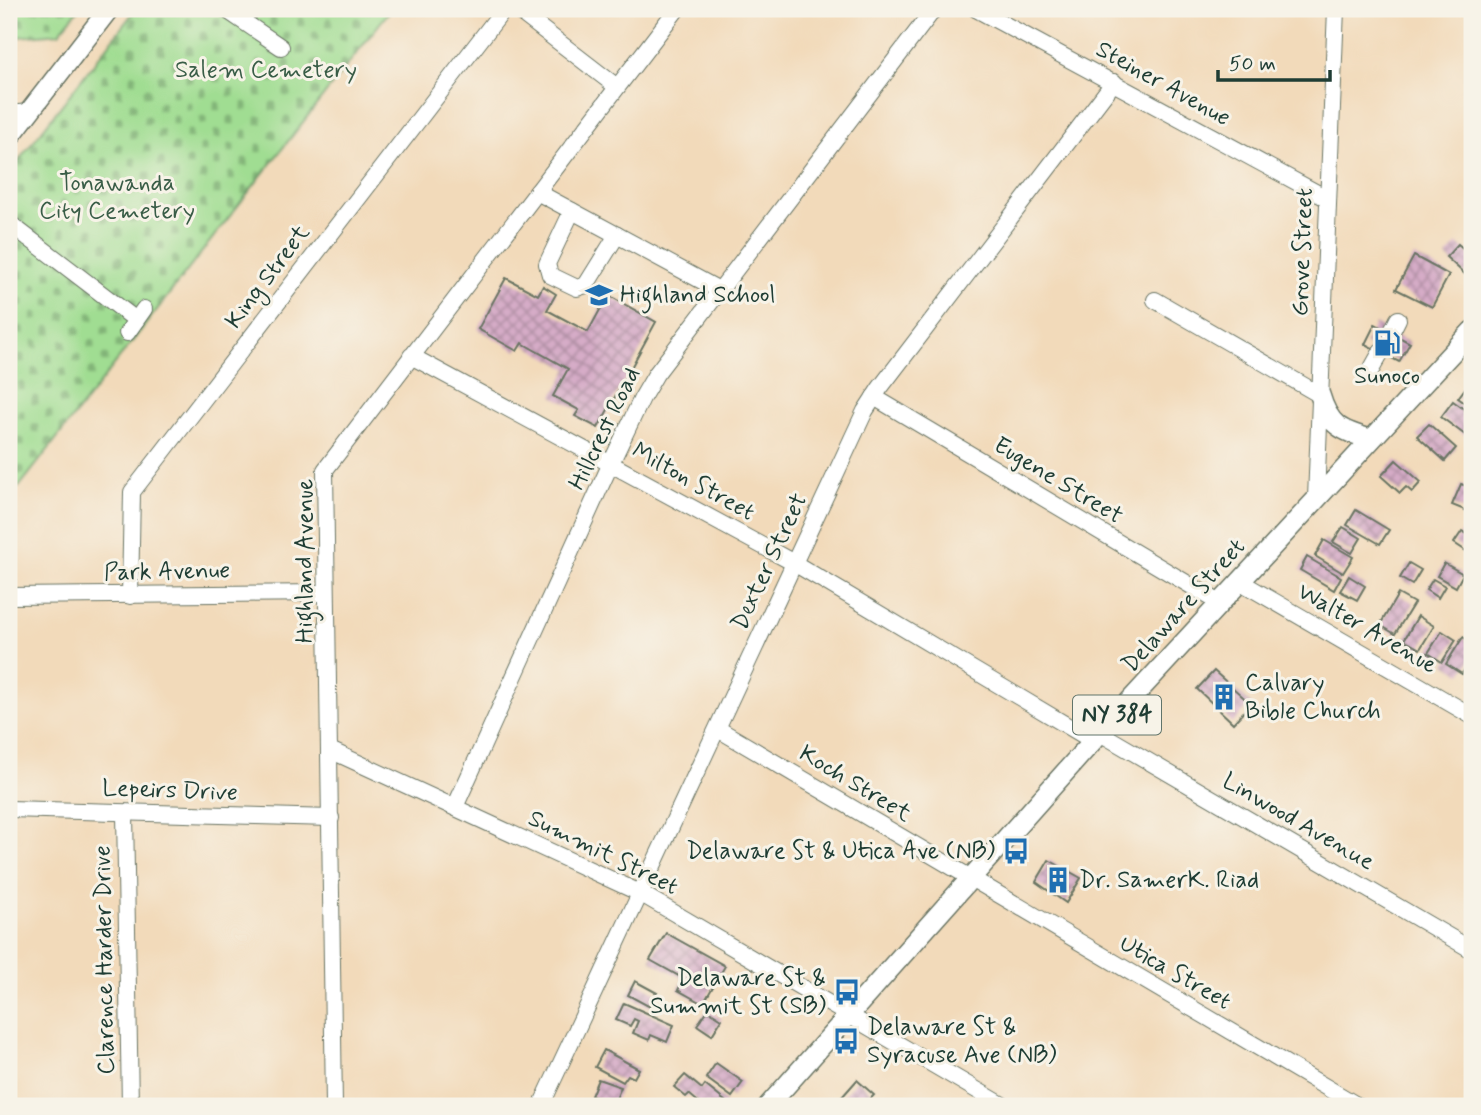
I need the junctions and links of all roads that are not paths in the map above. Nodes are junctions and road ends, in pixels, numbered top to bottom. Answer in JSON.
{"nodes":[{"id":1,"x":225,"y":9,"type":"edge"},
{"id":2,"x":504,"y":9,"type":"edge"},
{"id":3,"x":516,"y":9,"type":"edge"},
{"id":4,"x":677,"y":9,"type":"edge"},
{"id":5,"x":934,"y":9,"type":"edge"},
{"id":6,"x":976,"y":9,"type":"edge"},
{"id":7,"x":1336,"y":9,"type":"edge"},
{"id":8,"x":102,"y":11,"type":"edge"},
{"id":9,"x":281,"y":47,"type":"dead end"},
{"id":10,"x":1114,"y":82,"type":"junction"},
{"id":11,"x":617,"y":87,"type":"junction"},
{"id":12,"x":29,"y":112,"type":"junction"},
{"id":13,"x":9,"y":114,"type":"edge"},
{"id":14,"x":9,"y":138,"type":"edge"},
{"id":15,"x":537,"y":192,"type":"junction"},
{"id":16,"x":1328,"y":199,"type":"junction"},
{"id":17,"x":572,"y":211,"type":"junction"},
{"id":18,"x":9,"y":223,"type":"edge"},
{"id":19,"x":617,"y":235,"type":"junction"},
{"id":20,"x":719,"y":290,"type":"junction"},
{"id":21,"x":1155,"y":300,"type":"dead end"},
{"id":22,"x":136,"y":321,"type":"dead end"},
{"id":23,"x":1472,"y":331,"type":"edge"},
{"id":24,"x":1381,"y":352,"type":"dead end"},
{"id":25,"x":411,"y":356,"type":"junction"},
{"id":26,"x":1367,"y":377,"type":"dead end"},
{"id":27,"x":1320,"y":395,"type":"junction"},
{"id":28,"x":874,"y":397,"type":"junction"},
{"id":29,"x":1371,"y":439,"type":"junction"},
{"id":30,"x":611,"y":463,"type":"junction"},
{"id":31,"x":1316,"y":498,"type":"junction"},
{"id":32,"x":794,"y":563,"type":"junction"},
{"id":33,"x":1239,"y":581,"type":"junction"},
{"id":34,"x":326,"y":593,"type":"junction"},
{"id":35,"x":9,"y":596,"type":"edge"},
{"id":36,"x":130,"y":596,"type":"junction"},
{"id":37,"x":1220,"y":603,"type":"junction"},
{"id":38,"x":1472,"y":716,"type":"edge"},
{"id":39,"x":718,"y":729,"type":"junction"},
{"id":40,"x":1097,"y":737,"type":"junction"},
{"id":41,"x":330,"y":750,"type":"junction"},
{"id":42,"x":455,"y":807,"type":"junction"},
{"id":43,"x":9,"y":809,"type":"edge"},
{"id":44,"x":125,"y":813,"type":"junction"},
{"id":45,"x":331,"y":818,"type":"junction"},
{"id":46,"x":969,"y":878,"type":"junction"},
{"id":47,"x":639,"y":893,"type":"junction"},
{"id":48,"x":1472,"y":950,"type":"edge"},
{"id":49,"x":848,"y":1015,"type":"junction"},
{"id":50,"x":130,"y":1106,"type":"edge"},
{"id":51,"x":334,"y":1106,"type":"edge"},
{"id":52,"x":541,"y":1106,"type":"edge"},
{"id":53,"x":768,"y":1106,"type":"edge"},
{"id":54,"x":1004,"y":1106,"type":"edge"},
{"id":55,"x":1358,"y":1106,"type":"edge"}],
"edges":[{"from":1,"to":9,"type":"street"},
{"from":2,"to":36,"type":"street","name":"King Street"},
{"from":3,"to":11,"type":"street"},
{"from":4,"to":11,"type":"street","name":"Highland Avenue"},
{"from":5,"to":20,"type":"street","name":"Hillcrest Road"},
{"from":6,"to":10,"type":"street","name":"Steiner Avenue"},
{"from":7,"to":16,"type":"street","name":"Grove Street"},
{"from":8,"to":12,"type":"main road"},
{"from":10,"to":16,"type":"street","name":"Steiner Avenue"},
{"from":10,"to":28,"type":"street","name":"Dexter Street"},
{"from":11,"to":15,"type":"street","name":"Highland Avenue"},
{"from":12,"to":13,"type":"street"},
{"from":12,"to":14,"type":"main road"},
{"from":15,"to":17,"type":"street"},
{"from":15,"to":25,"type":"street","name":"Highland Avenue"},
{"from":16,"to":27,"type":"street","name":"Grove Street"},
{"from":17,"to":19,"type":"street"},
{"from":17,"to":19,"type":"street"},
{"from":18,"to":22,"type":"street"},
{"from":19,"to":20,"type":"street"},
{"from":20,"to":30,"type":"street","name":"Hillcrest Road"},
{"from":21,"to":27,"type":"street"},
{"from":23,"to":29,"type":"main road","name":"Delaware Street","number":"NY 384"},
{"from":24,"to":26,"type":"street"},
{"from":25,"to":30,"type":"street","name":"Milton Street"},
{"from":25,"to":34,"type":"street","name":"Highland Avenue"},
{"from":27,"to":29,"type":"main road"},
{"from":27,"to":31,"type":"street","name":"Grove Street"},
{"from":28,"to":32,"type":"street","name":"Dexter Street"},
{"from":28,"to":37,"type":"street","name":"Eugene Street"},
{"from":29,"to":31,"type":"main road","name":"Delaware Street","number":"NY 384"},
{"from":30,"to":32,"type":"street","name":"Milton Street"},
{"from":30,"to":42,"type":"street","name":"Hillcrest Road"},
{"from":31,"to":33,"type":"main road","name":"Delaware Street","number":"NY 384"},
{"from":32,"to":39,"type":"street","name":"Dexter Street"},
{"from":32,"to":40,"type":"street","name":"Milton Street"},
{"from":33,"to":37,"type":"main road","name":"Delaware Street","number":"NY 384"},
{"from":33,"to":38,"type":"street","name":"Walter Avenue"},
{"from":34,"to":36,"type":"street","name":"Park Avenue"},
{"from":34,"to":41,"type":"street","name":"Highland Avenue"},
{"from":35,"to":36,"type":"street","name":"Park Avenue"},
{"from":37,"to":40,"type":"main road","name":"Delaware Street","number":"NY 384"},
{"from":39,"to":46,"type":"street","name":"Koch Street"},
{"from":39,"to":47,"type":"street","name":"Dexter Street"},
{"from":40,"to":46,"type":"main road","name":"Delaware Street","number":"NY 384"},
{"from":40,"to":48,"type":"street","name":"Linwood Avenue"},
{"from":41,"to":42,"type":"street","name":"Summit Street"},
{"from":41,"to":45,"type":"street","name":"Highland Avenue"},
{"from":42,"to":47,"type":"street","name":"Summit Street"},
{"from":43,"to":44,"type":"street","name":"Lepeirs Drive"},
{"from":44,"to":45,"type":"street","name":"Lepeirs Drive"},
{"from":44,"to":50,"type":"street","name":"Clarence Harder Drive"},
{"from":45,"to":51,"type":"street","name":"Highland Avenue"},
{"from":46,"to":49,"type":"main road","name":"Delaware Street","number":"NY 384"},
{"from":46,"to":55,"type":"street","name":"Utica Street"},
{"from":47,"to":49,"type":"street","name":"Summit Street"},
{"from":47,"to":52,"type":"street","name":"Dexter Street"},
{"from":49,"to":53,"type":"main road","name":"Delaware Street","number":"NY 384"},
{"from":49,"to":54,"type":"street","name":"Summit Street"}]}
